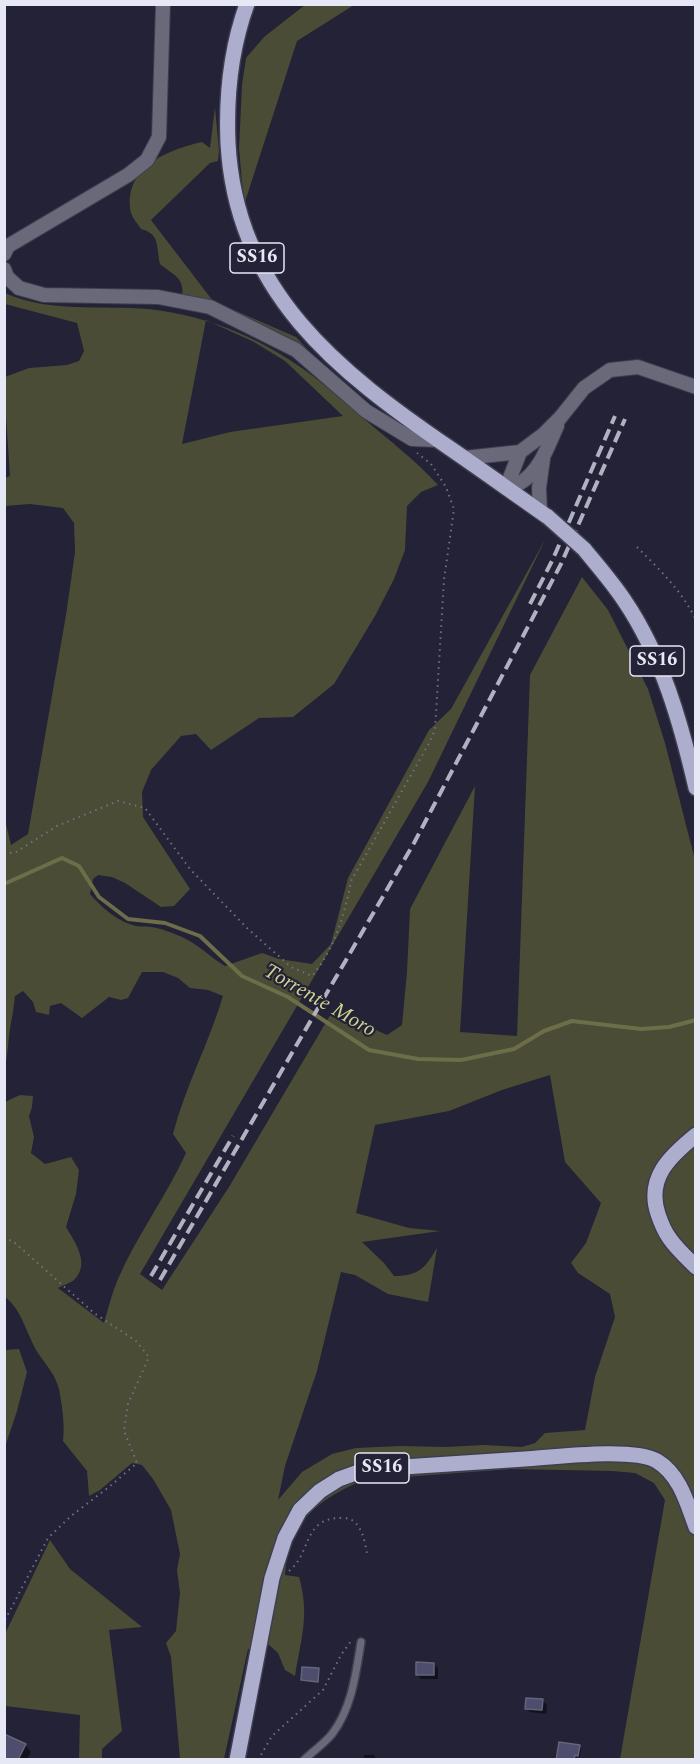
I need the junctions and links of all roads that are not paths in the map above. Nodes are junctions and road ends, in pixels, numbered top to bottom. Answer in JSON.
{"nodes":[{"id":1,"x":164,"y":4,"type":"edge"},
{"id":2,"x":247,"y":4,"type":"edge"},
{"id":3,"x":4,"y":254,"type":"edge"},
{"id":4,"x":4,"y":269,"type":"edge"},
{"id":5,"x":337,"y":387,"type":"junction"},
{"id":6,"x":365,"y":387,"type":"junction"},
{"id":7,"x":696,"y":387,"type":"edge"},
{"id":8,"x":560,"y":418,"type":"junction"},
{"id":9,"x":438,"y":440,"type":"junction"},
{"id":10,"x":520,"y":452,"type":"junction"},
{"id":11,"x":464,"y":458,"type":"junction"},
{"id":12,"x":543,"y":458,"type":"junction"},
{"id":13,"x":506,"y":488,"type":"junction"},
{"id":14,"x":544,"y":514,"type":"junction"},
{"id":15,"x":696,"y":788,"type":"edge"},
{"id":16,"x":696,"y":1135,"type":"edge"},
{"id":17,"x":696,"y":1267,"type":"edge"},
{"id":18,"x":696,"y":1527,"type":"edge"},
{"id":19,"x":361,"y":1642,"type":"road end"},
{"id":20,"x":237,"y":1760,"type":"edge"},
{"id":21,"x":304,"y":1760,"type":"edge"}],
"edges":[{"from":1,"to":3,"type":"street"},
{"from":2,"to":6,"type":"main road","number":"SS16"},
{"from":4,"to":5,"type":"street"},
{"from":5,"to":6,"type":"street"},
{"from":5,"to":9,"type":"street"},
{"from":6,"to":9,"type":"main road","number":"SS16"},
{"from":7,"to":8,"type":"street"},
{"from":8,"to":10,"type":"street"},
{"from":8,"to":12,"type":"street"},
{"from":9,"to":11,"type":"main road","number":"SS16"},
{"from":10,"to":11,"type":"street"},
{"from":10,"to":13,"type":"street"},
{"from":11,"to":13,"type":"main road","number":"SS16"},
{"from":12,"to":13,"type":"street"},
{"from":12,"to":14,"type":"street"},
{"from":13,"to":14,"type":"main road","number":"SS16"},
{"from":14,"to":15,"type":"main road","number":"SS16","bridge":true},
{"from":16,"to":17,"type":"main road"},
{"from":18,"to":20,"type":"main road","number":"SS16"},
{"from":19,"to":21,"type":"lane"}]}
